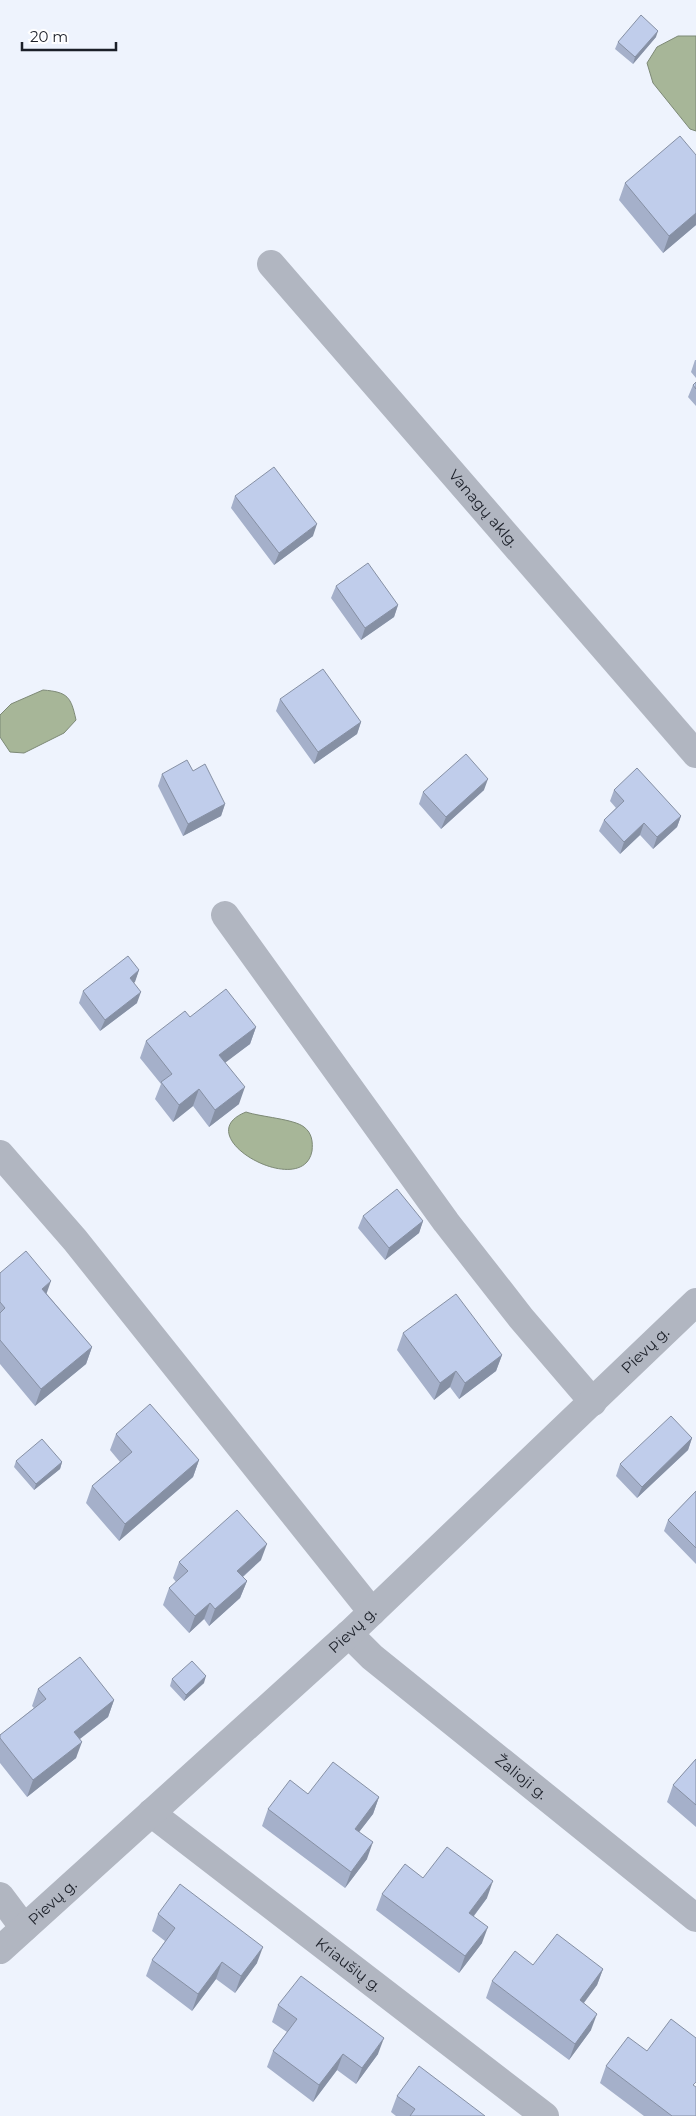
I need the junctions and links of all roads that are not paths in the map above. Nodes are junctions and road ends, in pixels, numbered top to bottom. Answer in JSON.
{"nodes":[{"id":1,"x":271,"y":264,"type":"dead end"},
{"id":2,"x":696,"y":754,"type":"edge"},
{"id":3,"x":225,"y":915,"type":"dead end"},
{"id":4,"x":0,"y":1154,"type":"edge"},
{"id":5,"x":696,"y":1302,"type":"edge"},
{"id":6,"x":593,"y":1402,"type":"junction"},
{"id":7,"x":372,"y":1612,"type":"junction"},
{"id":8,"x":349,"y":1634,"type":"junction"},
{"id":9,"x":150,"y":1813,"type":"junction"},
{"id":10,"x":0,"y":1896,"type":"edge"},
{"id":11,"x":696,"y":1918,"type":"edge"},
{"id":12,"x":24,"y":1928,"type":"junction"},
{"id":13,"x":0,"y":1950,"type":"edge"},
{"id":14,"x":545,"y":2116,"type":"edge"}],
"edges":[{"from":1,"to":2,"type":"street","name":"Vanagų aklg."},
{"from":3,"to":6,"type":"street"},
{"from":4,"to":7,"type":"street"},
{"from":5,"to":6,"type":"street","name":"Pievų g."},
{"from":6,"to":7,"type":"street","name":"Pievų g."},
{"from":7,"to":8,"type":"street","name":"Pievų g."},
{"from":8,"to":9,"type":"street","name":"Pievų g."},
{"from":8,"to":11,"type":"street","name":"Žalioji g."},
{"from":9,"to":12,"type":"street","name":"Pievų g."},
{"from":9,"to":14,"type":"street","name":"Kriaušių g."},
{"from":10,"to":12,"type":"street"},
{"from":12,"to":13,"type":"street","name":"Pievų g."}]}
